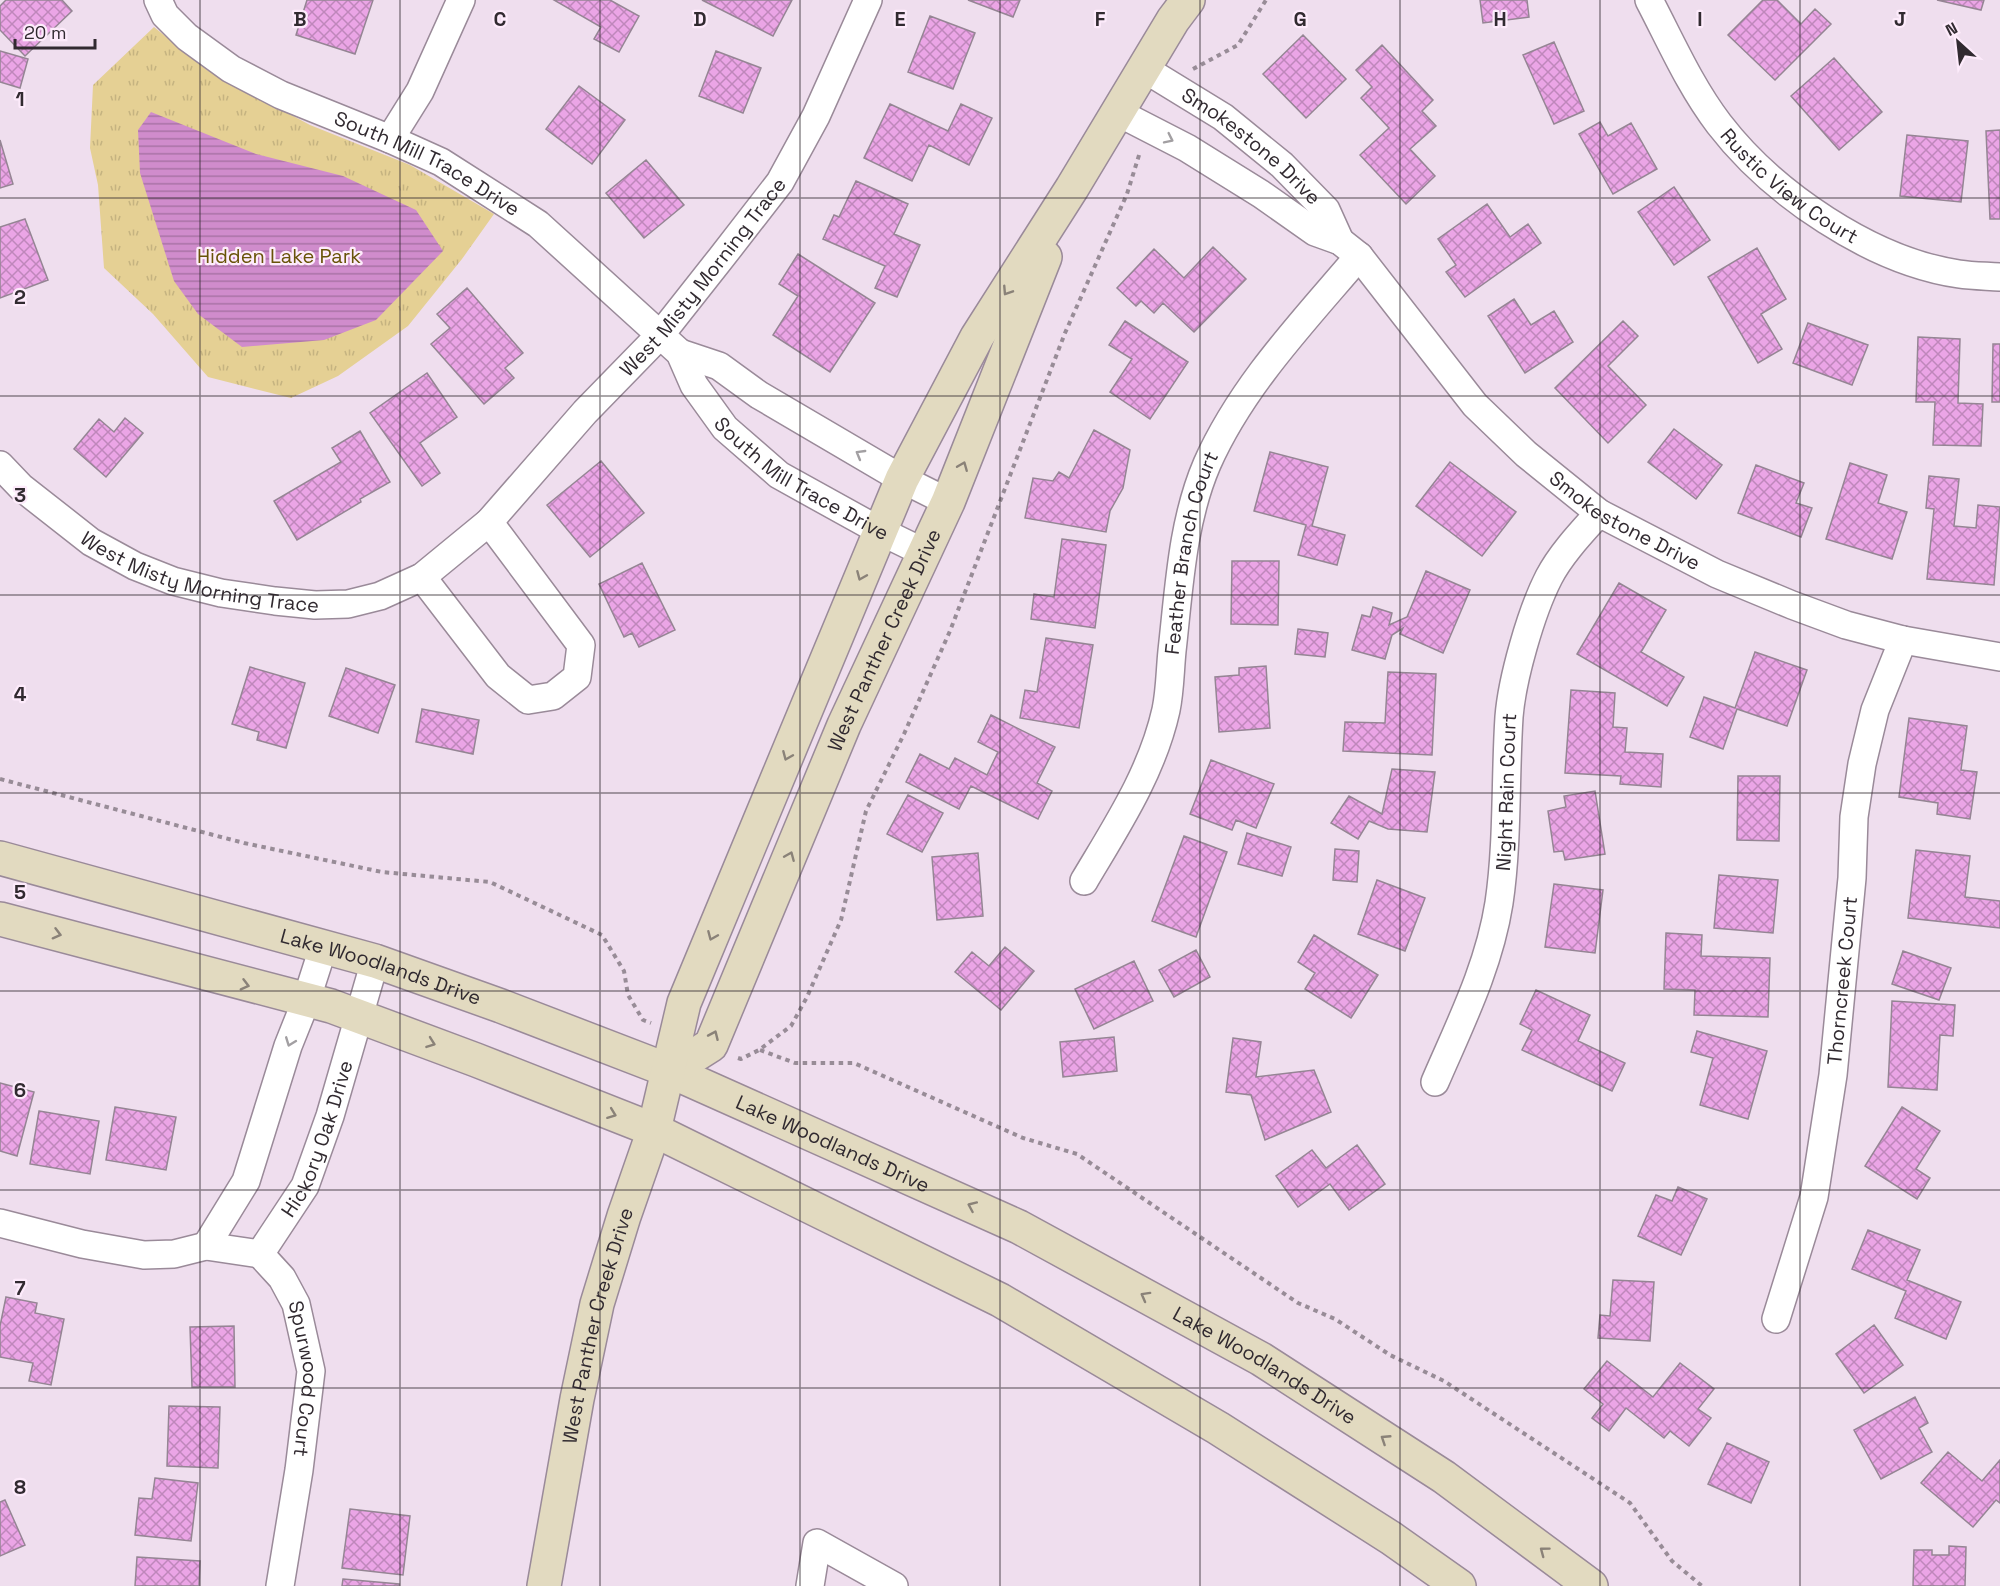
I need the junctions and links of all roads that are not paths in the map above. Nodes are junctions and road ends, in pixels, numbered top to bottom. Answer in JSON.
{"nodes":[{"id":1,"x":158,"y":0,"type":"edge"},
{"id":2,"x":461,"y":0,"type":"edge"},
{"id":3,"x":868,"y":0,"type":"edge"},
{"id":4,"x":1188,"y":0,"type":"edge"},
{"id":5,"x":1649,"y":0,"type":"edge"},
{"id":6,"x":1143,"y":68,"type":"junction"},
{"id":7,"x":1117,"y":112,"type":"junction"},
{"id":8,"x":390,"y":139,"type":"junction"},
{"id":9,"x":1072,"y":188,"type":"junction"},
{"id":10,"x":1350,"y":248,"type":"junction"},
{"id":11,"x":2000,"y":277,"type":"edge"},
{"id":12,"x":661,"y":334,"type":"junction"},
{"id":13,"x":680,"y":353,"type":"junction"},
{"id":14,"x":0,"y":465,"type":"edge"},
{"id":15,"x":902,"y":479,"type":"junction"},
{"id":16,"x":948,"y":502,"type":"junction"},
{"id":17,"x":1599,"y":513,"type":"junction"},
{"id":18,"x":489,"y":522,"type":"junction"},
{"id":19,"x":880,"y":531,"type":"junction"},
{"id":20,"x":925,"y":553,"type":"junction"},
{"id":21,"x":422,"y":577,"type":"junction"},
{"id":22,"x":1903,"y":640,"type":"junction"},
{"id":23,"x":2000,"y":657,"type":"edge"},
{"id":24,"x":0,"y":858,"type":"edge"},
{"id":25,"x":1084,"y":881,"type":"dead end"},
{"id":26,"x":0,"y":919,"type":"edge"},
{"id":27,"x":323,"y":948,"type":"junction"},
{"id":28,"x":375,"y":961,"type":"junction"},
{"id":29,"x":306,"y":1001,"type":"junction"},
{"id":30,"x":358,"y":1016,"type":"junction"},
{"id":31,"x":670,"y":1071,"type":"junction"},
{"id":32,"x":1435,"y":1082,"type":"dead end"},
{"id":33,"x":654,"y":1130,"type":"junction"},
{"id":34,"x":0,"y":1223,"type":"edge"},
{"id":35,"x":206,"y":1246,"type":"junction"},
{"id":36,"x":260,"y":1254,"type":"junction"},
{"id":37,"x":1776,"y":1319,"type":"dead end"},
{"id":38,"x":280,"y":1586,"type":"edge"},
{"id":39,"x":544,"y":1586,"type":"edge"},
{"id":40,"x":810,"y":1586,"type":"edge"},
{"id":41,"x":894,"y":1586,"type":"edge"},
{"id":42,"x":1459,"y":1586,"type":"edge"},
{"id":43,"x":1591,"y":1586,"type":"edge"}],
"edges":[{"from":1,"to":8,"type":"street","name":"South Mill Trace Drive"},
{"from":2,"to":8,"type":"street"},
{"from":3,"to":12,"type":"street","name":"West Misty Morning Trace"},
{"from":4,"to":6,"type":"main road","name":"West Panther Creek Drive"},
{"from":5,"to":11,"type":"street","name":"Rustic View Court"},
{"from":6,"to":7,"type":"main road","name":"West Panther Creek Drive"},
{"from":6,"to":10,"type":"street","name":"Smokestone Drive"},
{"from":7,"to":9,"type":"main road","name":"West Panther Creek Drive"},
{"from":7,"to":10,"type":"street","name":"Smokestone Drive","one_way":true},
{"from":8,"to":12,"type":"street","name":"South Mill Trace Drive"},
{"from":9,"to":15,"type":"main road","name":"West Panther Creek Drive","one_way":true},
{"from":16,"to":9,"type":"main road","name":"West Panther Creek Drive","one_way":true},
{"from":10,"to":17,"type":"street","name":"Smokestone Drive"},
{"from":10,"to":25,"type":"street","name":"Feather Branch Court"},
{"from":12,"to":13,"type":"street","name":"South Mill Trace Drive"},
{"from":12,"to":18,"type":"street","name":"West Misty Morning Trace"},
{"from":15,"to":13,"type":"street","name":"South Mill Trace Drive","one_way":true},
{"from":13,"to":19,"type":"street","name":"South Mill Trace Drive"},
{"from":14,"to":21,"type":"street","name":"West Misty Morning Trace"},
{"from":15,"to":16,"type":"street","name":"South Mill Trace Drive"},
{"from":15,"to":19,"type":"main road","name":"West Panther Creek Drive"},
{"from":16,"to":20,"type":"main road","name":"West Panther Creek Drive"},
{"from":17,"to":22,"type":"street","name":"Smokestone Drive"},
{"from":17,"to":32,"type":"street","name":"Night Rain Court"},
{"from":18,"to":21,"type":"street","name":"West Misty Morning Trace"},
{"from":18,"to":21,"type":"street"},
{"from":19,"to":20,"type":"street","name":"South Mill Trace Drive"},
{"from":19,"to":31,"type":"main road","name":"West Panther Creek Drive","one_way":true},
{"from":31,"to":20,"type":"main road","name":"West Panther Creek Drive","one_way":true},
{"from":22,"to":23,"type":"street","name":"Smokestone Drive"},
{"from":22,"to":37,"type":"street","name":"Thorncreek Court"},
{"from":24,"to":27,"type":"main road","name":"Lake Woodlands Drive"},
{"from":26,"to":29,"type":"main road","one_way":true},
{"from":27,"to":28,"type":"main road","name":"Lake Woodlands Drive"},
{"from":27,"to":29,"type":"street"},
{"from":28,"to":30,"type":"street","name":"Hickory Oak Drive"},
{"from":28,"to":31,"type":"main road","name":"Lake Woodlands Drive"},
{"from":29,"to":30,"type":"main road"},
{"from":29,"to":35,"type":"street","one_way":true},
{"from":30,"to":33,"type":"main road","one_way":true},
{"from":30,"to":36,"type":"street","name":"Hickory Oak Drive"},
{"from":31,"to":33,"type":"main road","name":"West Panther Creek Drive"},
{"from":43,"to":31,"type":"main road","name":"Lake Woodlands Drive","one_way":true},
{"from":33,"to":39,"type":"main road","name":"West Panther Creek Drive"},
{"from":33,"to":42,"type":"main road"},
{"from":34,"to":35,"type":"street"},
{"from":35,"to":36,"type":"street"},
{"from":36,"to":38,"type":"street","name":"Spurwood Court"},
{"from":40,"to":41,"type":"street"}]}
